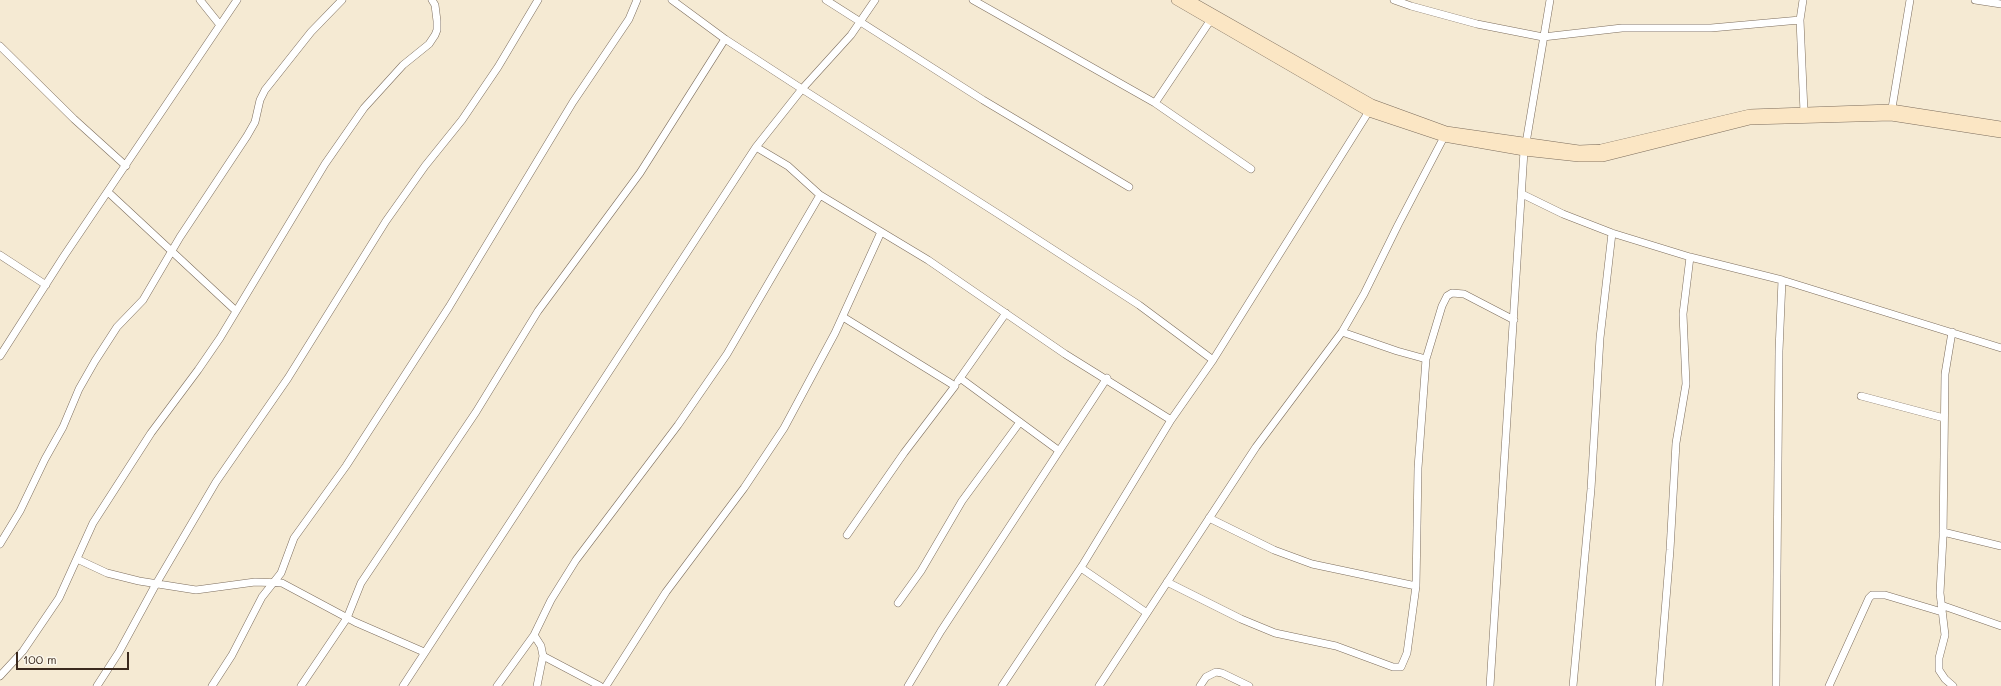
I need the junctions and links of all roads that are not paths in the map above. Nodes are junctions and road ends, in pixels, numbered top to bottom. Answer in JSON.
{"nodes":[{"id":1,"x":200,"y":0,"type":"edge"},
{"id":2,"x":237,"y":0,"type":"edge"},
{"id":3,"x":342,"y":0,"type":"edge"},
{"id":4,"x":432,"y":0,"type":"edge"},
{"id":5,"x":538,"y":0,"type":"edge"},
{"id":6,"x":637,"y":0,"type":"edge"},
{"id":7,"x":672,"y":0,"type":"edge"},
{"id":8,"x":826,"y":0,"type":"edge"},
{"id":9,"x":876,"y":0,"type":"edge"},
{"id":10,"x":973,"y":0,"type":"edge"},
{"id":11,"x":1176,"y":0,"type":"edge"},
{"id":12,"x":1190,"y":0,"type":"edge"},
{"id":13,"x":1394,"y":0,"type":"edge"},
{"id":14,"x":1550,"y":0,"type":"edge"},
{"id":15,"x":1803,"y":0,"type":"edge"},
{"id":16,"x":1910,"y":0,"type":"edge"},
{"id":17,"x":1975,"y":0,"type":"edge"},
{"id":18,"x":2001,"y":4,"type":"edge"},
{"id":19,"x":1800,"y":20,"type":"junction"},
{"id":20,"x":860,"y":21,"type":"junction"},
{"id":21,"x":1210,"y":21,"type":"junction"},
{"id":22,"x":220,"y":25,"type":"junction"},
{"id":23,"x":1543,"y":37,"type":"junction"},
{"id":24,"x":725,"y":39,"type":"junction"},
{"id":25,"x":0,"y":46,"type":"edge"},
{"id":26,"x":802,"y":89,"type":"junction"},
{"id":27,"x":1155,"y":103,"type":"junction"},
{"id":28,"x":1371,"y":108,"type":"junction"},
{"id":29,"x":1804,"y":112,"type":"junction"},
{"id":30,"x":1891,"y":112,"type":"junction"},
{"id":31,"x":2001,"y":126,"type":"edge"},
{"id":32,"x":2001,"y":134,"type":"edge"},
{"id":33,"x":1444,"y":137,"type":"junction"},
{"id":34,"x":756,"y":147,"type":"junction"},
{"id":35,"x":1525,"y":147,"type":"junction"},
{"id":36,"x":126,"y":166,"type":"junction"},
{"id":37,"x":1251,"y":169,"type":"dead end"},
{"id":38,"x":1129,"y":187,"type":"dead end"},
{"id":39,"x":108,"y":192,"type":"junction"},
{"id":40,"x":1522,"y":194,"type":"junction"},
{"id":41,"x":820,"y":195,"type":"junction"},
{"id":42,"x":882,"y":232,"type":"junction"},
{"id":43,"x":1612,"y":233,"type":"junction"},
{"id":44,"x":172,"y":251,"type":"junction"},
{"id":45,"x":0,"y":255,"type":"edge"},
{"id":46,"x":1690,"y":257,"type":"junction"},
{"id":47,"x":1782,"y":280,"type":"junction"},
{"id":48,"x":46,"y":284,"type":"junction"},
{"id":49,"x":236,"y":311,"type":"junction"},
{"id":50,"x":1006,"y":314,"type":"junction"},
{"id":51,"x":843,"y":317,"type":"junction"},
{"id":52,"x":1514,"y":320,"type":"junction"},
{"id":53,"x":1342,"y":332,"type":"junction"},
{"id":54,"x":1952,"y":332,"type":"junction"},
{"id":55,"x":2001,"y":348,"type":"edge"},
{"id":56,"x":0,"y":356,"type":"edge"},
{"id":57,"x":1426,"y":359,"type":"junction"},
{"id":58,"x":1213,"y":360,"type":"junction"},
{"id":59,"x":960,"y":378,"type":"junction"},
{"id":60,"x":1107,"y":378,"type":"junction"},
{"id":61,"x":955,"y":386,"type":"junction"},
{"id":62,"x":1861,"y":396,"type":"dead end"},
{"id":63,"x":1944,"y":418,"type":"junction"},
{"id":64,"x":1170,"y":420,"type":"junction"},
{"id":65,"x":1020,"y":422,"type":"junction"},
{"id":66,"x":1058,"y":450,"type":"junction"},
{"id":67,"x":1209,"y":518,"type":"junction"},
{"id":68,"x":1943,"y":532,"type":"junction"},
{"id":69,"x":847,"y":535,"type":"dead end"},
{"id":70,"x":0,"y":544,"type":"edge"},
{"id":71,"x":2001,"y":546,"type":"edge"},
{"id":72,"x":77,"y":560,"type":"junction"},
{"id":73,"x":1081,"y":568,"type":"junction"},
{"id":74,"x":274,"y":582,"type":"junction"},
{"id":75,"x":1167,"y":582,"type":"junction"},
{"id":76,"x":156,"y":584,"type":"junction"},
{"id":77,"x":1416,"y":586,"type":"junction"},
{"id":78,"x":898,"y":604,"type":"dead end"},
{"id":79,"x":1942,"y":608,"type":"junction"},
{"id":80,"x":1147,"y":613,"type":"junction"},
{"id":81,"x":347,"y":618,"type":"junction"},
{"id":82,"x":2001,"y":626,"type":"edge"},
{"id":83,"x":534,"y":635,"type":"junction"},
{"id":84,"x":424,"y":652,"type":"junction"},
{"id":85,"x":543,"y":656,"type":"junction"},
{"id":86,"x":0,"y":676,"type":"edge"},
{"id":87,"x":97,"y":686,"type":"edge"},
{"id":88,"x":212,"y":686,"type":"edge"},
{"id":89,"x":301,"y":686,"type":"edge"},
{"id":90,"x":403,"y":686,"type":"edge"},
{"id":91,"x":497,"y":686,"type":"edge"},
{"id":92,"x":537,"y":686,"type":"edge"},
{"id":93,"x":600,"y":686,"type":"edge"},
{"id":94,"x":606,"y":686,"type":"edge"},
{"id":95,"x":908,"y":686,"type":"edge"},
{"id":96,"x":1002,"y":686,"type":"edge"},
{"id":97,"x":1099,"y":686,"type":"edge"},
{"id":98,"x":1200,"y":686,"type":"edge"},
{"id":99,"x":1249,"y":686,"type":"edge"},
{"id":100,"x":1490,"y":686,"type":"edge"},
{"id":101,"x":1573,"y":686,"type":"edge"},
{"id":102,"x":1659,"y":686,"type":"edge"},
{"id":103,"x":1776,"y":686,"type":"edge"},
{"id":104,"x":1829,"y":686,"type":"edge"},
{"id":105,"x":1953,"y":686,"type":"edge"}],
"edges":[{"from":1,"to":22,"type":"street"},
{"from":2,"to":22,"type":"street"},
{"from":3,"to":44,"type":"street"},
{"from":4,"to":49,"type":"street"},
{"from":5,"to":76,"type":"street"},
{"from":6,"to":74,"type":"street"},
{"from":7,"to":24,"type":"street"},
{"from":8,"to":20,"type":"street"},
{"from":9,"to":20,"type":"street"},
{"from":10,"to":27,"type":"street"},
{"from":11,"to":21,"type":"main road"},
{"from":12,"to":28,"type":"main road"},
{"from":13,"to":23,"type":"street"},
{"from":14,"to":23,"type":"street"},
{"from":15,"to":19,"type":"street"},
{"from":16,"to":30,"type":"street"},
{"from":17,"to":18,"type":"street"},
{"from":19,"to":23,"type":"street"},
{"from":19,"to":29,"type":"street"},
{"from":20,"to":26,"type":"street"},
{"from":20,"to":38,"type":"street"},
{"from":21,"to":27,"type":"street"},
{"from":21,"to":28,"type":"main road"},
{"from":22,"to":36,"type":"street"},
{"from":23,"to":35,"type":"street"},
{"from":24,"to":26,"type":"street"},
{"from":24,"to":81,"type":"street"},
{"from":25,"to":36,"type":"street"},
{"from":26,"to":34,"type":"street"},
{"from":26,"to":58,"type":"street"},
{"from":27,"to":37,"type":"street"},
{"from":28,"to":33,"type":"main road"},
{"from":28,"to":35,"type":"main road"},
{"from":28,"to":58,"type":"street"},
{"from":29,"to":30,"type":"main road"},
{"from":29,"to":35,"type":"main road"},
{"from":30,"to":31,"type":"main road"},
{"from":30,"to":32,"type":"main road"},
{"from":30,"to":35,"type":"main road"},
{"from":33,"to":35,"type":"main road"},
{"from":33,"to":53,"type":"street"},
{"from":34,"to":41,"type":"street"},
{"from":34,"to":84,"type":"street"},
{"from":35,"to":40,"type":"street"},
{"from":36,"to":39,"type":"street"},
{"from":39,"to":44,"type":"street"},
{"from":39,"to":48,"type":"street"},
{"from":40,"to":43,"type":"street"},
{"from":40,"to":52,"type":"street"},
{"from":41,"to":42,"type":"street"},
{"from":41,"to":83,"type":"street"},
{"from":42,"to":50,"type":"street"},
{"from":42,"to":51,"type":"street"},
{"from":43,"to":46,"type":"street"},
{"from":43,"to":101,"type":"street"},
{"from":44,"to":49,"type":"street"},
{"from":44,"to":70,"type":"street"},
{"from":45,"to":48,"type":"street"},
{"from":46,"to":47,"type":"street"},
{"from":46,"to":102,"type":"street"},
{"from":47,"to":54,"type":"street"},
{"from":47,"to":103,"type":"street"},
{"from":48,"to":56,"type":"street"},
{"from":49,"to":72,"type":"street"},
{"from":50,"to":59,"type":"street"},
{"from":50,"to":60,"type":"street"},
{"from":51,"to":61,"type":"street"},
{"from":51,"to":94,"type":"street"},
{"from":52,"to":57,"type":"street"},
{"from":52,"to":100,"type":"street"},
{"from":53,"to":57,"type":"street"},
{"from":53,"to":67,"type":"street"},
{"from":54,"to":55,"type":"street"},
{"from":54,"to":63,"type":"street"},
{"from":57,"to":77,"type":"street"},
{"from":58,"to":64,"type":"street"},
{"from":59,"to":61,"type":"street"},
{"from":59,"to":65,"type":"street"},
{"from":60,"to":64,"type":"street"},
{"from":60,"to":66,"type":"street"},
{"from":61,"to":69,"type":"street"},
{"from":62,"to":63,"type":"street"},
{"from":63,"to":68,"type":"street"},
{"from":64,"to":73,"type":"street"},
{"from":65,"to":66,"type":"street"},
{"from":65,"to":78,"type":"street"},
{"from":66,"to":95,"type":"street"},
{"from":67,"to":75,"type":"street"},
{"from":67,"to":77,"type":"street"},
{"from":68,"to":71,"type":"street"},
{"from":68,"to":79,"type":"street"},
{"from":72,"to":76,"type":"street"},
{"from":72,"to":86,"type":"street"},
{"from":73,"to":80,"type":"street"},
{"from":73,"to":96,"type":"street"},
{"from":74,"to":76,"type":"street"},
{"from":74,"to":81,"type":"street"},
{"from":74,"to":88,"type":"street"},
{"from":75,"to":77,"type":"street"},
{"from":75,"to":80,"type":"street"},
{"from":76,"to":87,"type":"street"},
{"from":79,"to":82,"type":"street"},
{"from":79,"to":104,"type":"street"},
{"from":79,"to":105,"type":"street"},
{"from":80,"to":97,"type":"street"},
{"from":81,"to":84,"type":"street"},
{"from":81,"to":89,"type":"street"},
{"from":83,"to":85,"type":"street"},
{"from":83,"to":91,"type":"street"},
{"from":84,"to":90,"type":"street"},
{"from":85,"to":92,"type":"street"},
{"from":85,"to":93,"type":"street"},
{"from":98,"to":99,"type":"street"}]}
